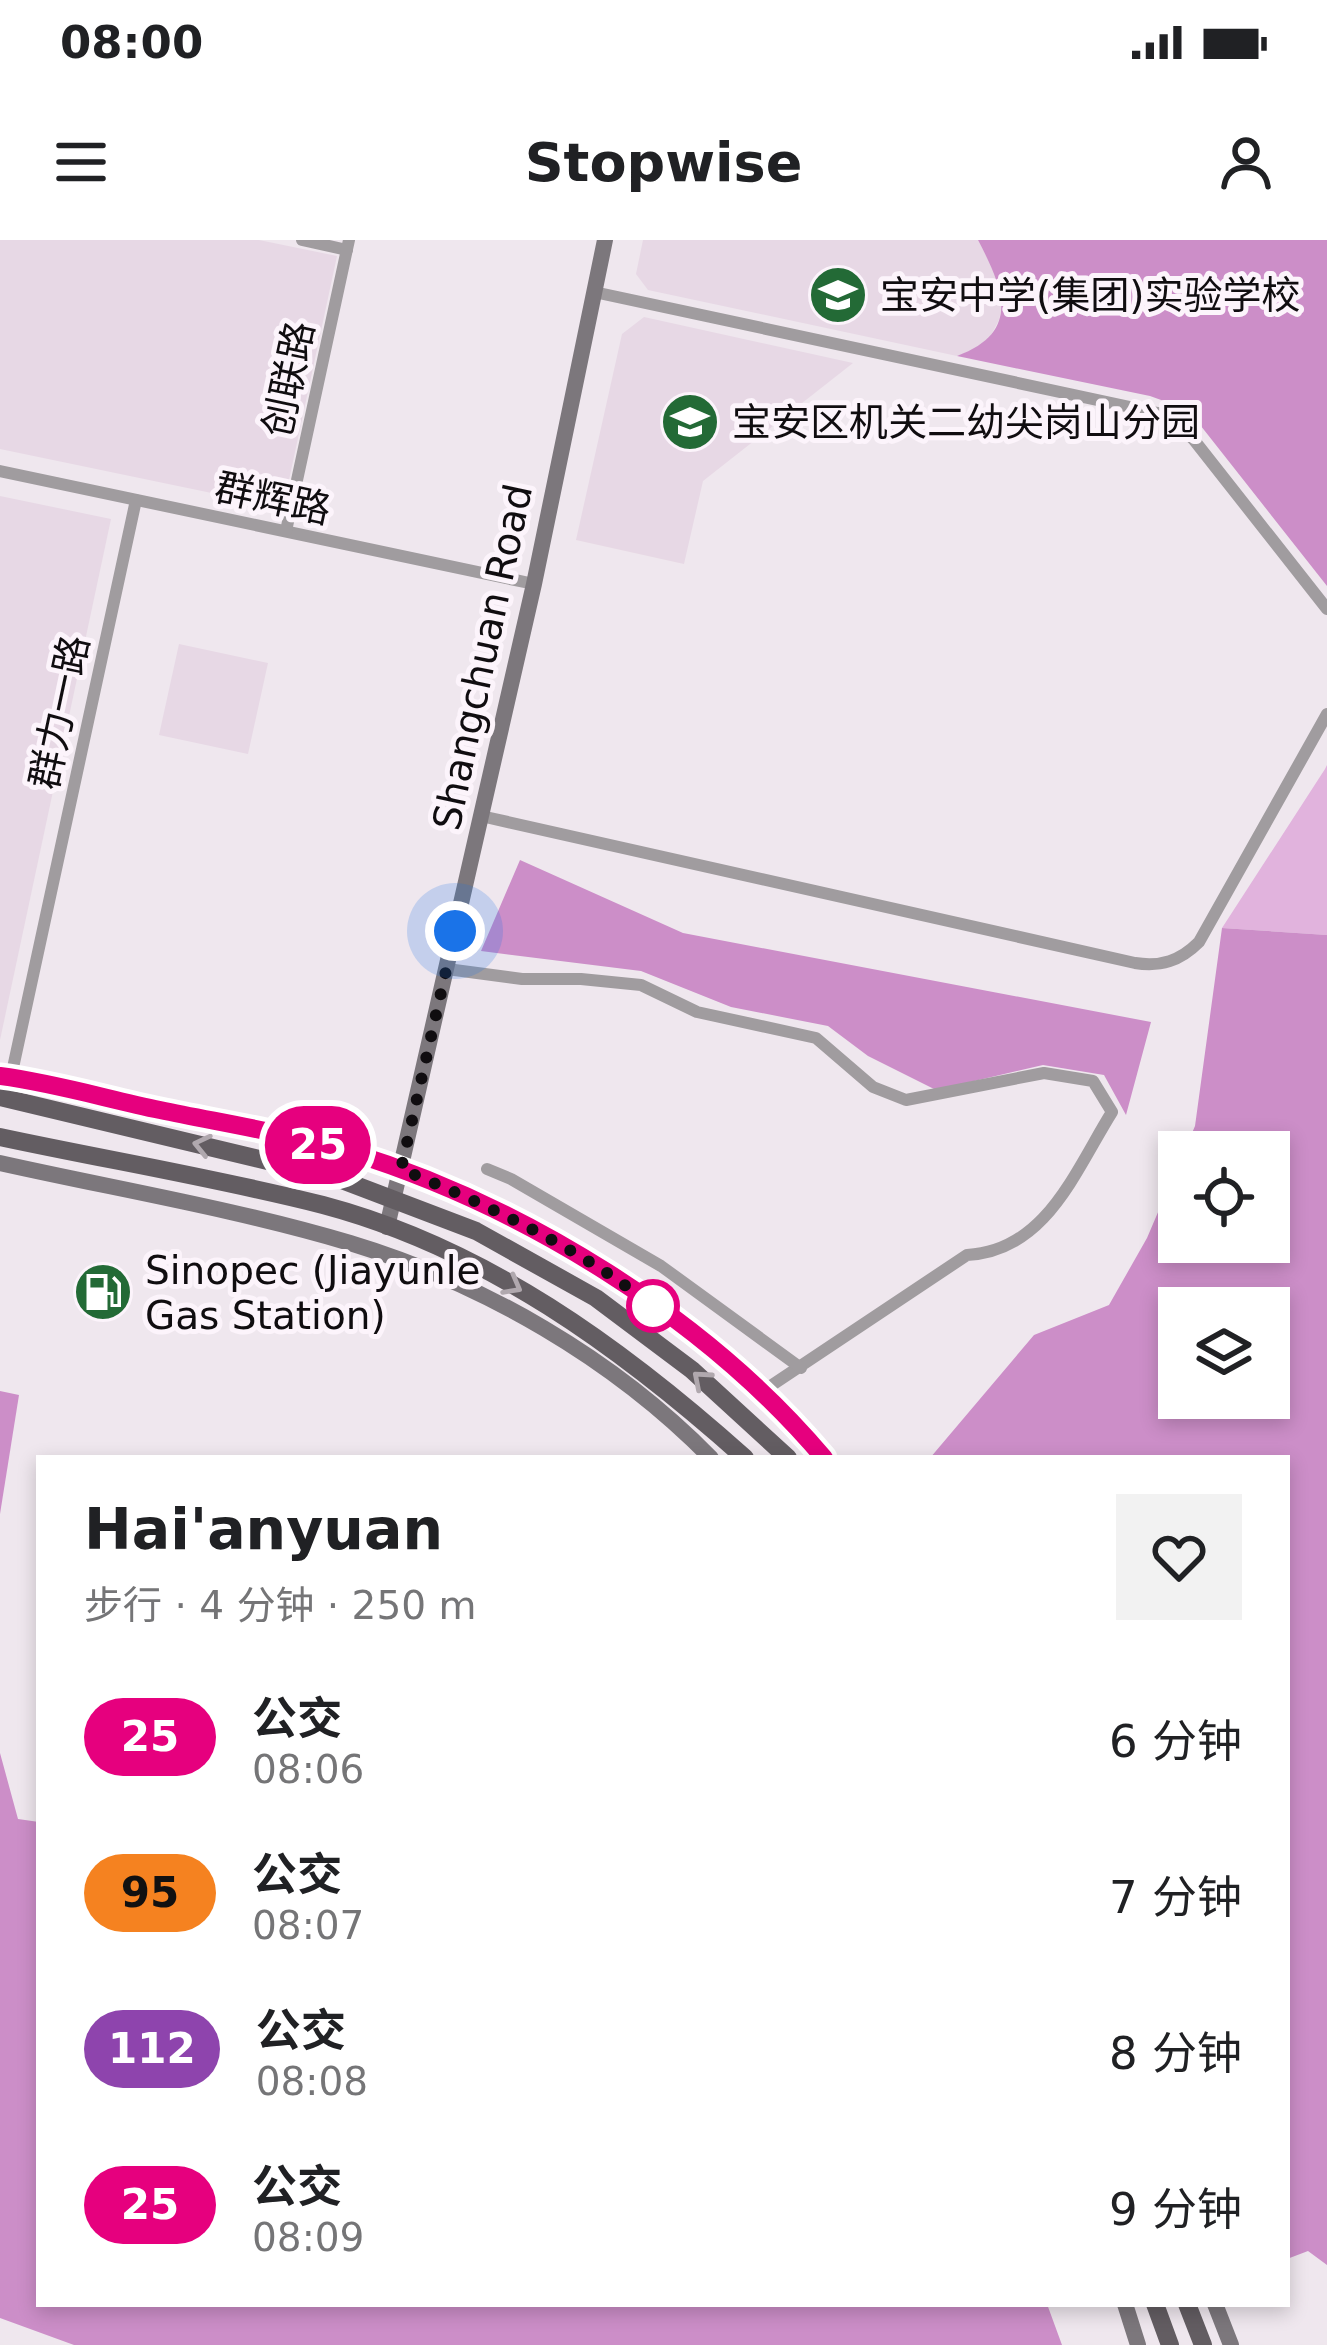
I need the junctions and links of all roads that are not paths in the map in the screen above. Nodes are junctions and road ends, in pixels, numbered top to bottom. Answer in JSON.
{"nodes":[{"id":1,"x":302,"y":240,"type":"edge"},
{"id":2,"x":605,"y":240,"type":"edge"},
{"id":3,"x":348,"y":245,"type":"edge"},
{"id":4,"x":594,"y":292,"type":"junction"},
{"id":5,"x":0,"y":471,"type":"edge"},
{"id":6,"x":136,"y":500,"type":"junction"},
{"id":7,"x":286,"y":531,"type":"junction"},
{"id":8,"x":534,"y":584,"type":"junction"},
{"id":9,"x":1327,"y":609,"type":"edge"},
{"id":10,"x":1327,"y":714,"type":"edge"},
{"id":11,"x":481,"y":816,"type":"junction"},
{"id":12,"x":447,"y":969,"type":"junction"},
{"id":13,"x":5,"y":1077,"type":"edge"},
{"id":14,"x":0,"y":1097,"type":"edge"},
{"id":15,"x":0,"y":1137,"type":"edge"},
{"id":16,"x":0,"y":1163,"type":"edge"},
{"id":17,"x":401,"y":1169,"type":"junction"},
{"id":18,"x":487,"y":1169,"type":"dead end"},
{"id":19,"x":395,"y":1197,"type":"junction"},
{"id":20,"x":387,"y":1227,"type":"junction"},
{"id":21,"x":801,"y":1368,"type":"junction"},
{"id":22,"x":760,"y":1394,"type":"junction"},
{"id":23,"x":708,"y":1455,"type":"edge"},
{"id":24,"x":742,"y":1455,"type":"edge"},
{"id":25,"x":785,"y":1455,"type":"edge"},
{"id":26,"x":822,"y":1455,"type":"edge"},
{"id":27,"x":1126,"y":2307,"type":"edge"},
{"id":28,"x":1156,"y":2307,"type":"edge"},
{"id":29,"x":1188,"y":2307,"type":"edge"},
{"id":30,"x":1216,"y":2307,"type":"edge"},
{"id":31,"x":1138,"y":2345,"type":"edge"},
{"id":32,"x":1170,"y":2345,"type":"edge"},
{"id":33,"x":1203,"y":2345,"type":"edge"},
{"id":34,"x":1231,"y":2345,"type":"edge"}],
"edges":[{"from":1,"to":3,"type":"street"},
{"from":2,"to":4,"type":"main road","name":"Shangchuan Road"},
{"from":3,"to":7,"type":"street","name":"创联路"},
{"from":4,"to":8,"type":"main road","name":"Shangchuan Road"},
{"from":4,"to":9,"type":"street"},
{"from":5,"to":6,"type":"street","name":"群辉路"},
{"from":6,"to":7,"type":"street","name":"群辉路"},
{"from":6,"to":13,"type":"street","name":"群力一路"},
{"from":7,"to":8,"type":"street","name":"群辉路"},
{"from":8,"to":11,"type":"main road","name":"Shangchuan Road"},
{"from":10,"to":11,"type":"street"},
{"from":11,"to":12,"type":"main road","name":"Shangchuan Road"},
{"from":12,"to":17,"type":"main road","name":"Shangchuan Road"},
{"from":12,"to":21,"type":"street"},
{"from":13,"to":17,"type":"main road"},
{"from":19,"to":14,"type":"main road","one_way":true},
{"from":15,"to":20,"type":"main road"},
{"from":16,"to":23,"type":"main road"},
{"from":17,"to":19,"type":"main road","name":"Shangchuan Road"},
{"from":17,"to":22,"type":"main road"},
{"from":18,"to":21,"type":"street"},
{"from":19,"to":20,"type":"main road","name":"Shangchuan Road"},
{"from":25,"to":19,"type":"main road","one_way":true},
{"from":20,"to":24,"type":"main road","one_way":true},
{"from":21,"to":22,"type":"street"},
{"from":22,"to":26,"type":"main road"},
{"from":27,"to":31,"type":"main road"},
{"from":28,"to":32,"type":"main road"},
{"from":29,"to":33,"type":"main road"},
{"from":30,"to":34,"type":"main road"}]}
